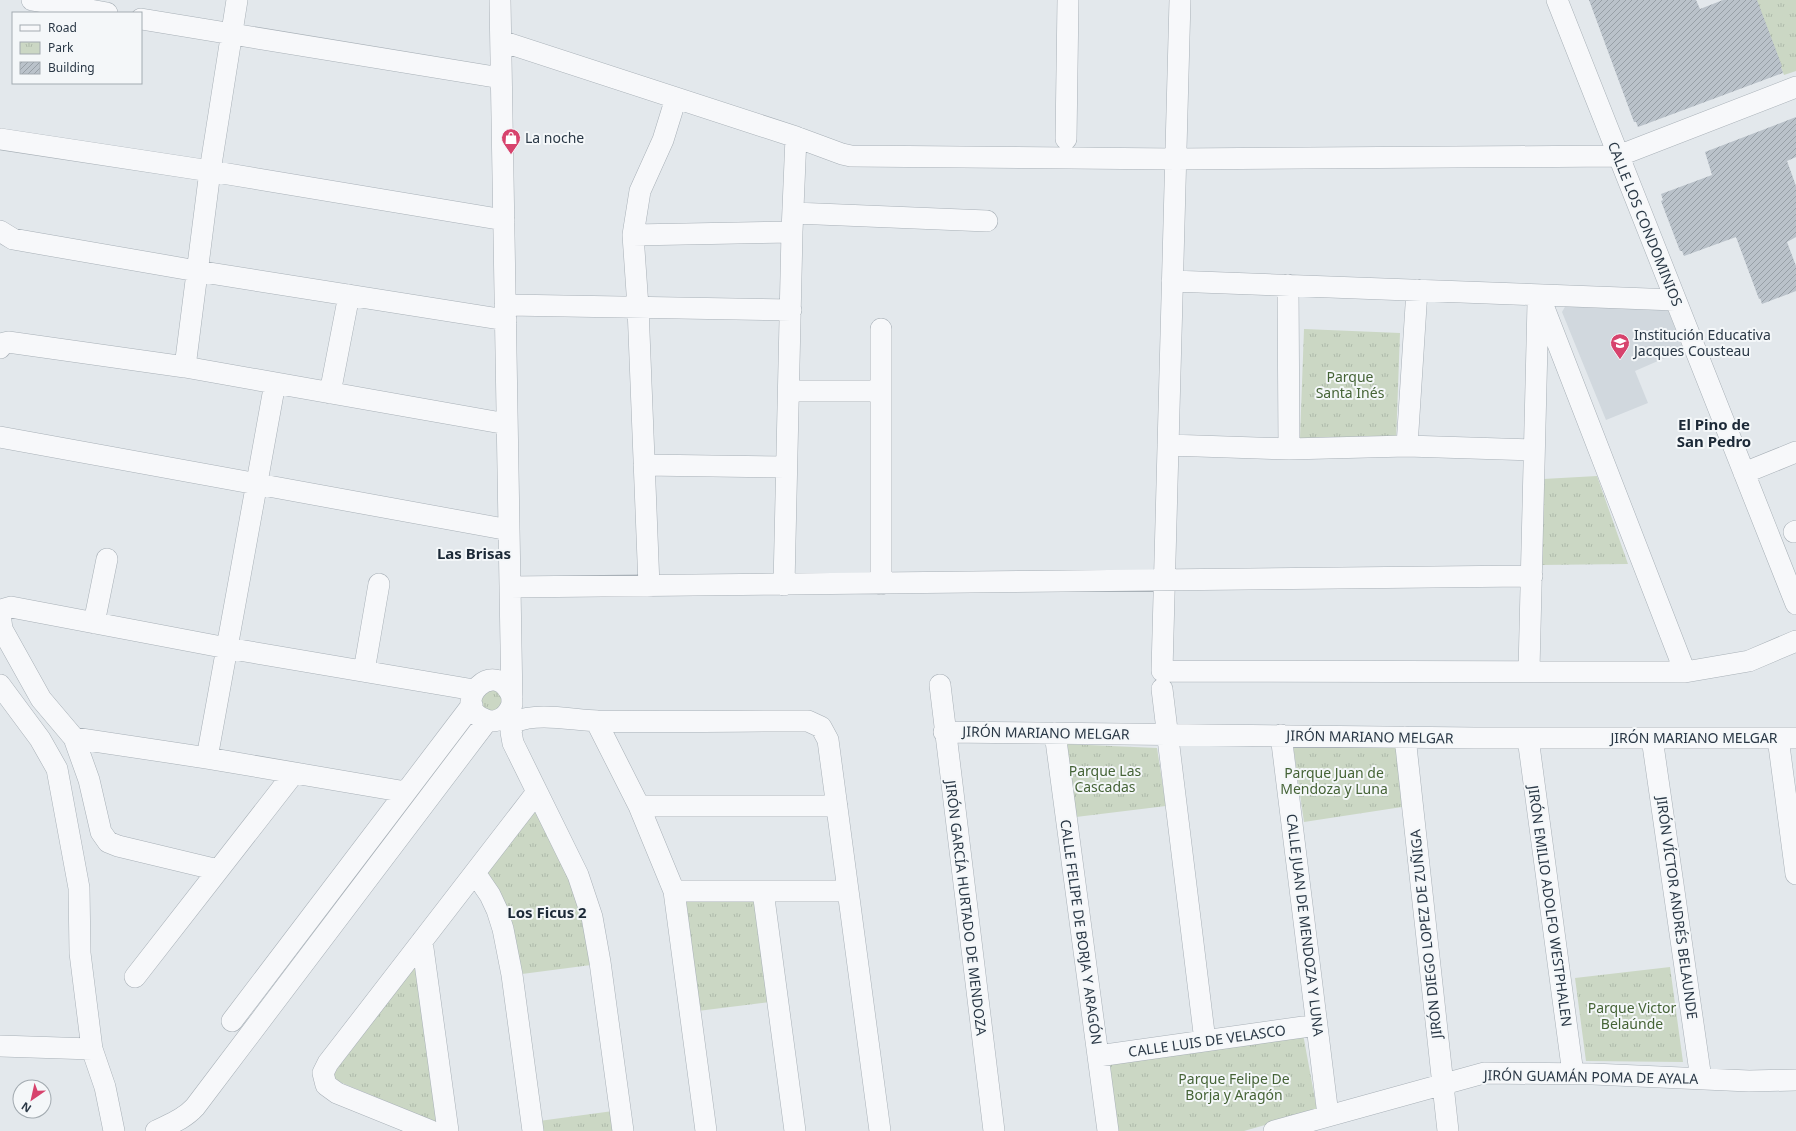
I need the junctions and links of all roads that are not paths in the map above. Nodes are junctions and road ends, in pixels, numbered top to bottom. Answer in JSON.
{"nodes":[{"id":1,"x":32,"y":0,"type":"edge"},
{"id":2,"x":237,"y":0,"type":"edge"},
{"id":3,"x":500,"y":0,"type":"edge"},
{"id":4,"x":1068,"y":0,"type":"edge"},
{"id":5,"x":1180,"y":0,"type":"edge"},
{"id":6,"x":1557,"y":0,"type":"edge"},
{"id":7,"x":101,"y":12,"type":"edge"},
{"id":8,"x":142,"y":19,"type":"edge"},
{"id":9,"x":231,"y":35,"type":"junction"},
{"id":10,"x":501,"y":41,"type":"junction"},
{"id":11,"x":501,"y":78,"type":"junction"},
{"id":12,"x":1796,"y":87,"type":"edge"},
{"id":13,"x":676,"y":98,"type":"junction"},
{"id":14,"x":796,"y":138,"type":"junction"},
{"id":15,"x":0,"y":139,"type":"edge"},
{"id":16,"x":1066,"y":139,"type":"dead end"},
{"id":17,"x":1618,"y":156,"type":"junction"},
{"id":18,"x":1176,"y":159,"type":"junction"},
{"id":19,"x":210,"y":171,"type":"junction"},
{"id":20,"x":504,"y":220,"type":"junction"},
{"id":21,"x":987,"y":222,"type":"dead end"},
{"id":22,"x":793,"y":223,"type":"junction"},
{"id":23,"x":0,"y":231,"type":"edge"},
{"id":24,"x":633,"y":235,"type":"junction"},
{"id":25,"x":197,"y":271,"type":"junction"},
{"id":26,"x":1172,"y":281,"type":"junction"},
{"id":27,"x":1288,"y":285,"type":"junction"},
{"id":28,"x":1417,"y":290,"type":"junction"},
{"id":29,"x":1539,"y":294,"type":"junction"},
{"id":30,"x":349,"y":295,"type":"junction"},
{"id":31,"x":1675,"y":300,"type":"junction"},
{"id":32,"x":638,"y":307,"type":"junction"},
{"id":33,"x":791,"y":310,"type":"junction"},
{"id":34,"x":505,"y":312,"type":"junction"},
{"id":35,"x":881,"y":329,"type":"dead end"},
{"id":36,"x":0,"y":348,"type":"edge"},
{"id":37,"x":185,"y":367,"type":"junction"},
{"id":38,"x":275,"y":383,"type":"junction"},
{"id":39,"x":789,"y":391,"type":"junction"},
{"id":40,"x":881,"y":391,"type":"junction"},
{"id":41,"x":330,"y":393,"type":"junction"},
{"id":42,"x":507,"y":424,"type":"junction"},
{"id":43,"x":0,"y":437,"type":"edge"},
{"id":44,"x":1168,"y":445,"type":"junction"},
{"id":45,"x":1407,"y":446,"type":"junction"},
{"id":46,"x":1289,"y":448,"type":"junction"},
{"id":47,"x":1534,"y":450,"type":"junction"},
{"id":48,"x":1796,"y":452,"type":"edge"},
{"id":49,"x":644,"y":465,"type":"junction"},
{"id":50,"x":786,"y":467,"type":"junction"},
{"id":51,"x":1744,"y":473,"type":"junction"},
{"id":52,"x":257,"y":485,"type":"junction"},
{"id":53,"x":509,"y":530,"type":"junction"},
{"id":54,"x":107,"y":559,"type":"dead end"},
{"id":55,"x":1532,"y":576,"type":"junction"},
{"id":56,"x":1164,"y":581,"type":"junction"},
{"id":57,"x":379,"y":584,"type":"dead end"},
{"id":58,"x":881,"y":584,"type":"junction"},
{"id":59,"x":784,"y":585,"type":"junction"},
{"id":60,"x":649,"y":586,"type":"junction"},
{"id":61,"x":510,"y":588,"type":"junction"},
{"id":62,"x":1796,"y":604,"type":"edge"},
{"id":63,"x":94,"y":623,"type":"junction"},
{"id":64,"x":1796,"y":641,"type":"edge"},
{"id":65,"x":227,"y":648,"type":"junction"},
{"id":66,"x":511,"y":652,"type":"junction"},
{"id":67,"x":1529,"y":670,"type":"junction"},
{"id":68,"x":364,"y":671,"type":"junction"},
{"id":69,"x":1685,"y":672,"type":"junction"},
{"id":70,"x":0,"y":685,"type":"edge"},
{"id":71,"x":940,"y":685,"type":"dead end"},
{"id":72,"x":1162,"y":689,"type":"dead end"},
{"id":73,"x":479,"y":692,"type":"junction"},
{"id":74,"x":504,"y":714,"type":"junction"},
{"id":75,"x":596,"y":721,"type":"junction"},
{"id":76,"x":944,"y":732,"type":"junction"},
{"id":77,"x":1055,"y":733,"type":"junction"},
{"id":78,"x":1167,"y":734,"type":"junction"},
{"id":79,"x":1281,"y":736,"type":"junction"},
{"id":80,"x":1405,"y":737,"type":"junction"},
{"id":81,"x":74,"y":738,"type":"junction"},
{"id":82,"x":1528,"y":738,"type":"junction"},
{"id":83,"x":1652,"y":738,"type":"junction"},
{"id":84,"x":1787,"y":738,"type":"edge"},
{"id":85,"x":207,"y":758,"type":"junction"},
{"id":86,"x":294,"y":773,"type":"junction"},
{"id":87,"x":406,"y":792,"type":"junction"},
{"id":88,"x":537,"y":792,"type":"junction"},
{"id":89,"x":639,"y":806,"type":"junction"},
{"id":90,"x":837,"y":806,"type":"junction"},
{"id":91,"x":218,"y":870,"type":"junction"},
{"id":92,"x":475,"y":873,"type":"junction"},
{"id":93,"x":1796,"y":874,"type":"edge"},
{"id":94,"x":674,"y":891,"type":"junction"},
{"id":95,"x":763,"y":891,"type":"junction"},
{"id":96,"x":848,"y":891,"type":"junction"},
{"id":97,"x":422,"y":941,"type":"junction"},
{"id":98,"x":135,"y":977,"type":"dead end"},
{"id":99,"x":232,"y":1020,"type":"dead end"},
{"id":100,"x":1317,"y":1025,"type":"junction"},
{"id":101,"x":1205,"y":1041,"type":"junction"},
{"id":102,"x":0,"y":1046,"type":"edge"},
{"id":103,"x":92,"y":1049,"type":"junction"},
{"id":104,"x":1098,"y":1056,"type":"junction"},
{"id":105,"x":1573,"y":1074,"type":"junction"},
{"id":106,"x":1701,"y":1079,"type":"junction"},
{"id":107,"x":1796,"y":1080,"type":"edge"},
{"id":108,"x":1442,"y":1085,"type":"junction"},
{"id":109,"x":1328,"y":1115,"type":"junction"},
{"id":110,"x":114,"y":1131,"type":"edge"},
{"id":111,"x":156,"y":1131,"type":"edge"},
{"id":112,"x":431,"y":1131,"type":"edge"},
{"id":113,"x":448,"y":1131,"type":"edge"},
{"id":114,"x":533,"y":1131,"type":"edge"},
{"id":115,"x":623,"y":1131,"type":"edge"},
{"id":116,"x":706,"y":1131,"type":"edge"},
{"id":117,"x":795,"y":1131,"type":"edge"},
{"id":118,"x":880,"y":1131,"type":"edge"},
{"id":119,"x":994,"y":1131,"type":"edge"},
{"id":120,"x":1108,"y":1131,"type":"edge"},
{"id":121,"x":1274,"y":1131,"type":"edge"},
{"id":122,"x":1448,"y":1131,"type":"edge"}],
"edges":[{"from":1,"to":7,"type":"street"},
{"from":2,"to":9,"type":"street"},
{"from":3,"to":10,"type":"street"},
{"from":4,"to":16,"type":"street"},
{"from":5,"to":18,"type":"street"},
{"from":6,"to":17,"type":"street","name":"CALLE LOS CONDOMINIOS"},
{"from":8,"to":9,"type":"street"},
{"from":9,"to":11,"type":"street"},
{"from":9,"to":19,"type":"street"},
{"from":10,"to":11,"type":"street"},
{"from":10,"to":13,"type":"street"},
{"from":11,"to":20,"type":"street"},
{"from":12,"to":17,"type":"street"},
{"from":13,"to":14,"type":"street"},
{"from":13,"to":24,"type":"street"},
{"from":14,"to":18,"type":"street"},
{"from":14,"to":22,"type":"street"},
{"from":15,"to":19,"type":"street"},
{"from":17,"to":18,"type":"street"},
{"from":17,"to":31,"type":"street","name":"CALLE LOS CONDOMINIOS"},
{"from":18,"to":26,"type":"street"},
{"from":19,"to":20,"type":"street"},
{"from":19,"to":25,"type":"street"},
{"from":20,"to":34,"type":"street"},
{"from":21,"to":22,"type":"street"},
{"from":22,"to":24,"type":"street"},
{"from":22,"to":33,"type":"street"},
{"from":23,"to":25,"type":"street"},
{"from":24,"to":32,"type":"street"},
{"from":25,"to":30,"type":"street"},
{"from":25,"to":37,"type":"street"},
{"from":26,"to":27,"type":"street"},
{"from":26,"to":44,"type":"street"},
{"from":27,"to":28,"type":"street"},
{"from":27,"to":46,"type":"street"},
{"from":28,"to":29,"type":"street"},
{"from":28,"to":45,"type":"street"},
{"from":29,"to":31,"type":"street"},
{"from":29,"to":47,"type":"street"},
{"from":29,"to":69,"type":"street"},
{"from":30,"to":34,"type":"street"},
{"from":30,"to":41,"type":"street"},
{"from":31,"to":51,"type":"street","name":"CALLE LOS CONDOMINIOS"},
{"from":32,"to":33,"type":"street"},
{"from":32,"to":34,"type":"street"},
{"from":32,"to":49,"type":"street"},
{"from":33,"to":39,"type":"street"},
{"from":34,"to":42,"type":"street"},
{"from":35,"to":40,"type":"street"},
{"from":36,"to":37,"type":"street"},
{"from":37,"to":38,"type":"street"},
{"from":38,"to":41,"type":"street"},
{"from":38,"to":52,"type":"street"},
{"from":39,"to":40,"type":"street"},
{"from":39,"to":50,"type":"street"},
{"from":40,"to":58,"type":"street"},
{"from":41,"to":42,"type":"street"},
{"from":42,"to":53,"type":"street"},
{"from":43,"to":52,"type":"street"},
{"from":44,"to":46,"type":"street"},
{"from":44,"to":56,"type":"street"},
{"from":45,"to":46,"type":"street"},
{"from":45,"to":47,"type":"street"},
{"from":47,"to":55,"type":"street"},
{"from":48,"to":51,"type":"street"},
{"from":49,"to":50,"type":"street"},
{"from":49,"to":60,"type":"street"},
{"from":50,"to":59,"type":"street"},
{"from":51,"to":62,"type":"street","name":"CALLE LOS CONDOMINIOS"},
{"from":52,"to":53,"type":"street"},
{"from":52,"to":65,"type":"street"},
{"from":53,"to":61,"type":"street"},
{"from":54,"to":63,"type":"street"},
{"from":55,"to":56,"type":"street"},
{"from":55,"to":67,"type":"street"},
{"from":56,"to":58,"type":"street"},
{"from":56,"to":67,"type":"street"},
{"from":57,"to":68,"type":"street"},
{"from":58,"to":59,"type":"street"},
{"from":59,"to":60,"type":"street"},
{"from":60,"to":61,"type":"street"},
{"from":61,"to":66,"type":"street"},
{"from":63,"to":65,"type":"street"},
{"from":63,"to":81,"type":"street"},
{"from":64,"to":69,"type":"street"},
{"from":65,"to":68,"type":"street"},
{"from":65,"to":85,"type":"street"},
{"from":66,"to":73,"type":"street"},
{"from":66,"to":74,"type":"street"},
{"from":67,"to":69,"type":"street"},
{"from":68,"to":73,"type":"street"},
{"from":70,"to":103,"type":"street"},
{"from":71,"to":76,"type":"street","name":"JIRÓN GARCÍA HURTADO DE MENDOZA"},
{"from":72,"to":78,"type":"street"},
{"from":73,"to":74,"type":"street"},
{"from":73,"to":74,"type":"street"},
{"from":73,"to":87,"type":"street"},
{"from":74,"to":75,"type":"street"},
{"from":74,"to":88,"type":"street"},
{"from":74,"to":111,"type":"street"},
{"from":75,"to":89,"type":"street"},
{"from":75,"to":90,"type":"street"},
{"from":76,"to":77,"type":"street","name":"JIRÓN MARIANO MELGAR"},
{"from":76,"to":119,"type":"street","name":"JIRÓN GARCÍA HURTADO DE MENDOZA"},
{"from":77,"to":78,"type":"street","name":"JIRÓN MARIANO MELGAR"},
{"from":77,"to":104,"type":"street","name":"CALLE FELIPE DE BORJA Y ARAGÓN"},
{"from":78,"to":79,"type":"street","name":"JIRÓN MARIANO MELGAR"},
{"from":78,"to":101,"type":"street"},
{"from":79,"to":80,"type":"street","name":"JIRÓN MARIANO MELGAR"},
{"from":79,"to":100,"type":"street","name":"CALLE JUAN DE MENDOZA Y LUNA"},
{"from":80,"to":82,"type":"street","name":"JIRÓN MARIANO MELGAR"},
{"from":80,"to":108,"type":"street","name":"JIRÓN DIEGO LOPEZ DE ZUÑIGA"},
{"from":81,"to":85,"type":"street"},
{"from":81,"to":91,"type":"street"},
{"from":82,"to":83,"type":"street","name":"JIRÓN MARIANO MELGAR"},
{"from":82,"to":105,"type":"street","name":"JIRÓN EMILIO ADOLFO WESTPHALEN"},
{"from":83,"to":84,"type":"street","name":"JIRÓN MARIANO MELGAR"},
{"from":83,"to":106,"type":"street","name":"JIRÓN VÍCTOR ANDRÉS BELAUNDE"},
{"from":84,"to":93,"type":"street"},
{"from":85,"to":86,"type":"street"},
{"from":86,"to":87,"type":"street"},
{"from":86,"to":91,"type":"street"},
{"from":87,"to":99,"type":"street"},
{"from":88,"to":92,"type":"street"},
{"from":88,"to":115,"type":"street"},
{"from":89,"to":90,"type":"street"},
{"from":89,"to":94,"type":"street"},
{"from":90,"to":96,"type":"street"},
{"from":91,"to":98,"type":"street"},
{"from":92,"to":97,"type":"street"},
{"from":92,"to":114,"type":"street"},
{"from":94,"to":95,"type":"street"},
{"from":94,"to":116,"type":"street"},
{"from":95,"to":96,"type":"street"},
{"from":95,"to":117,"type":"street"},
{"from":96,"to":118,"type":"street"},
{"from":97,"to":112,"type":"street"},
{"from":97,"to":113,"type":"street"},
{"from":100,"to":101,"type":"street","name":"CALLE LUIS DE VELASCO"},
{"from":100,"to":109,"type":"street","name":"CALLE JUAN DE MENDOZA Y LUNA"},
{"from":101,"to":104,"type":"street","name":"CALLE LUIS DE VELASCO"},
{"from":102,"to":103,"type":"street"},
{"from":103,"to":110,"type":"street"},
{"from":104,"to":120,"type":"street","name":"CALLE FELIPE DE BORJA Y ARAGÓN"},
{"from":105,"to":106,"type":"street","name":"JIRÓN GUAMÁN POMA DE AYALA"},
{"from":105,"to":108,"type":"street","name":"JIRÓN GUAMÁN POMA DE AYALA"},
{"from":106,"to":107,"type":"street","name":"JIRÓN GUAMÁN POMA DE AYALA"},
{"from":108,"to":109,"type":"street","name":"JIRÓN GUAMÁN POMA DE AYALA"},
{"from":108,"to":122,"type":"street","name":"JIRÓN DIEGO LOPEZ DE ZUÑIGA"},
{"from":109,"to":121,"type":"street","name":"JIRÓN GUAMÁN POMA DE AYALA"}]}
